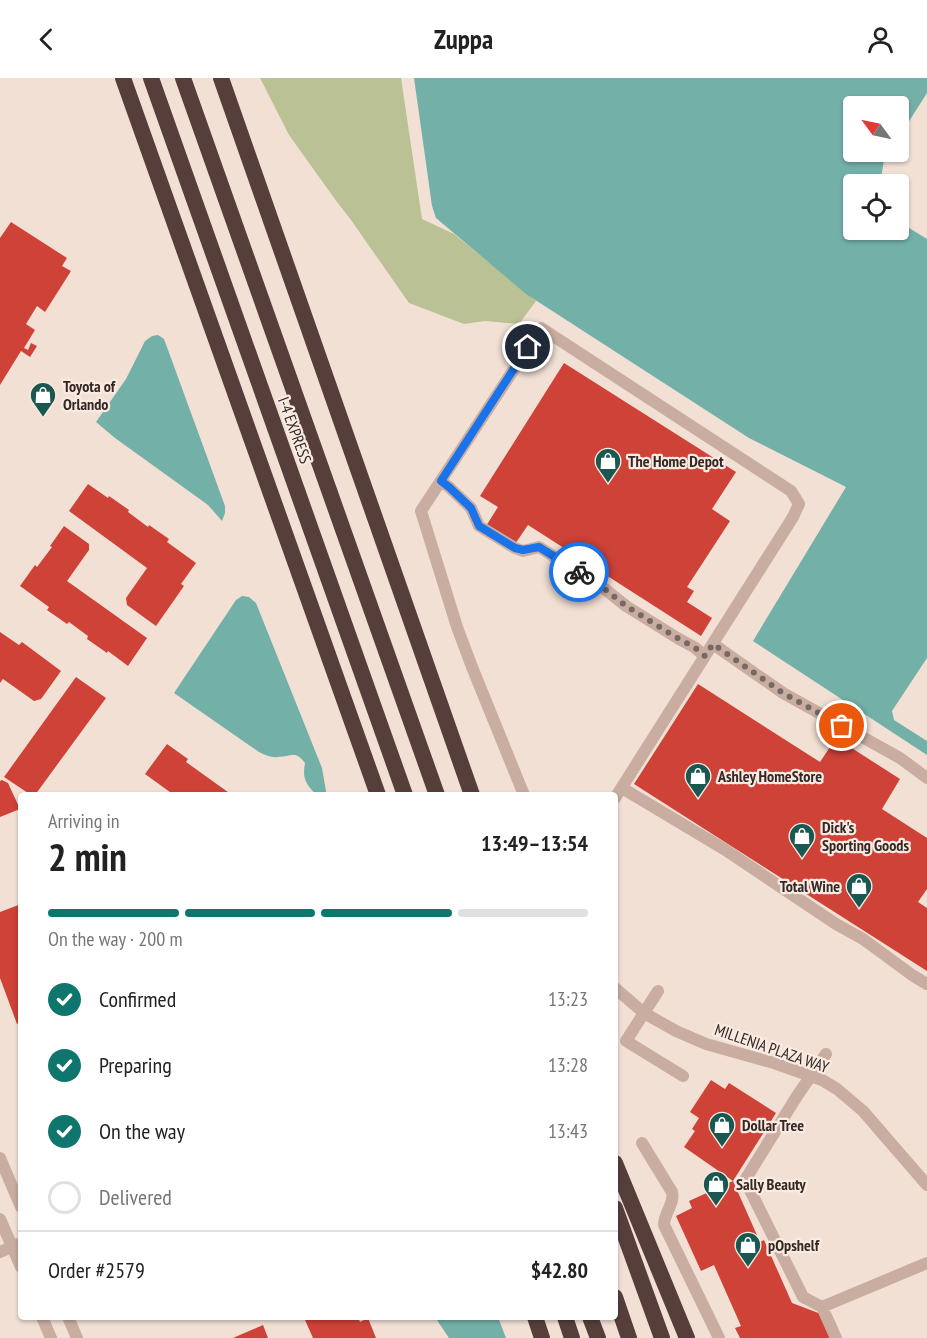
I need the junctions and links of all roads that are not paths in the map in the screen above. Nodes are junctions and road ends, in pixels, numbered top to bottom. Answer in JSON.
{"nodes":[{"id":1,"x":123,"y":78,"type":"edge"},
{"id":2,"x":151,"y":78,"type":"edge"},
{"id":3,"x":183,"y":78,"type":"edge"},
{"id":4,"x":221,"y":78,"type":"edge"},
{"id":5,"x":441,"y":481,"type":"junction"},
{"id":6,"x":713,"y":644,"type":"junction"},
{"id":7,"x":705,"y":656,"type":"junction"},
{"id":8,"x":927,"y":778,"type":"edge"},
{"id":9,"x":377,"y":792,"type":"edge"},
{"id":10,"x":404,"y":792,"type":"edge"},
{"id":11,"x":436,"y":792,"type":"edge"},
{"id":12,"x":471,"y":792,"type":"edge"},
{"id":13,"x":523,"y":792,"type":"edge"},
{"id":14,"x":618,"y":793,"type":"edge"},
{"id":15,"x":927,"y":984,"type":"edge"},
{"id":16,"x":618,"y":991,"type":"edge"},
{"id":17,"x":658,"y":991,"type":"dead end"},
{"id":18,"x":644,"y":1013,"type":"junction"},
{"id":19,"x":826,"y":1054,"type":"dead end"},
{"id":20,"x":683,"y":1076,"type":"dead end"},
{"id":21,"x":811,"y":1077,"type":"junction"},
{"id":22,"x":642,"y":1143,"type":"dead end"},
{"id":23,"x":0,"y":1158,"type":"edge"},
{"id":24,"x":618,"y":1171,"type":"edge"},
{"id":25,"x":927,"y":1185,"type":"edge"},
{"id":26,"x":18,"y":1200,"type":"edge"},
{"id":27,"x":618,"y":1216,"type":"edge"},
{"id":28,"x":0,"y":1219,"type":"edge"},
{"id":29,"x":11,"y":1247,"type":"edge"},
{"id":30,"x":18,"y":1261,"type":"edge"},
{"id":31,"x":927,"y":1263,"type":"edge"},
{"id":32,"x":618,"y":1306,"type":"edge"},
{"id":33,"x":822,"y":1307,"type":"junction"},
{"id":34,"x":43,"y":1320,"type":"edge"},
{"id":35,"x":69,"y":1320,"type":"edge"},
{"id":36,"x":537,"y":1320,"type":"edge"},
{"id":37,"x":566,"y":1320,"type":"edge"},
{"id":38,"x":591,"y":1320,"type":"edge"},
{"id":39,"x":51,"y":1338,"type":"edge"},
{"id":40,"x":77,"y":1338,"type":"edge"},
{"id":41,"x":542,"y":1338,"type":"edge"},
{"id":42,"x":572,"y":1338,"type":"edge"},
{"id":43,"x":598,"y":1338,"type":"edge"},
{"id":44,"x":629,"y":1338,"type":"edge"},
{"id":45,"x":662,"y":1338,"type":"edge"},
{"id":46,"x":687,"y":1338,"type":"edge"},
{"id":47,"x":719,"y":1338,"type":"edge"},
{"id":48,"x":836,"y":1338,"type":"edge"}],
"edges":[{"from":1,"to":9,"type":"highway"},
{"from":2,"to":10,"type":"highway","name":"I-4 EXPRESS"},
{"from":3,"to":11,"type":"highway","name":"I-4 EXPRESS"},
{"from":4,"to":12,"type":"highway"},
{"from":5,"to":6,"type":"street"},
{"from":5,"to":7,"type":"street"},
{"from":5,"to":13,"type":"street"},
{"from":6,"to":7,"type":"street"},
{"from":6,"to":8,"type":"street"},
{"from":7,"to":14,"type":"street"},
{"from":14,"to":15,"type":"street"},
{"from":16,"to":18,"type":"street","name":"MILLENIA PLAZA WAY"},
{"from":17,"to":18,"type":"street"},
{"from":18,"to":20,"type":"street"},
{"from":18,"to":21,"type":"street","name":"MILLENIA PLAZA WAY"},
{"from":19,"to":21,"type":"street"},
{"from":21,"to":25,"type":"street","name":"MILLENIA PLAZA WAY"},
{"from":21,"to":33,"type":"street"},
{"from":22,"to":47,"type":"street"},
{"from":23,"to":26,"type":"street"},
{"from":24,"to":46,"type":"highway"},
{"from":27,"to":45,"type":"highway"},
{"from":28,"to":29,"type":"street"},
{"from":29,"to":30,"type":"street"},
{"from":31,"to":33,"type":"street"},
{"from":32,"to":44,"type":"highway"},
{"from":33,"to":48,"type":"street"},
{"from":34,"to":39,"type":"street"},
{"from":35,"to":40,"type":"street"},
{"from":36,"to":41,"type":"highway"},
{"from":37,"to":42,"type":"highway"},
{"from":38,"to":43,"type":"highway"}]}
